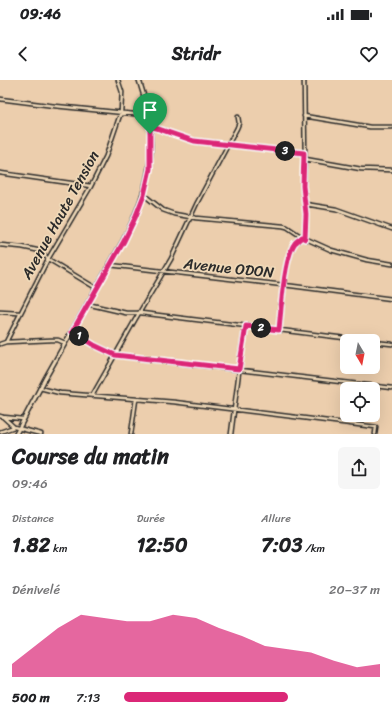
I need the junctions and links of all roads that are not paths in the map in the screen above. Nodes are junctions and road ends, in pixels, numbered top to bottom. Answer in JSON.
{"nodes":[{"id":1,"x":118,"y":80,"type":"edge"},
{"id":2,"x":139,"y":80,"type":"edge"},
{"id":3,"x":304,"y":80,"type":"edge"},
{"id":4,"x":0,"y":99,"type":"edge"},
{"id":5,"x":148,"y":109,"type":"junction"},
{"id":6,"x":120,"y":112,"type":"junction"},
{"id":7,"x":304,"y":116,"type":"junction"},
{"id":8,"x":238,"y":117,"type":"dead end"},
{"id":9,"x":150,"y":126,"type":"junction"},
{"id":10,"x":392,"y":127,"type":"edge"},
{"id":11,"x":229,"y":144,"type":"junction"},
{"id":12,"x":304,"y":153,"type":"junction"},
{"id":13,"x":305,"y":159,"type":"junction"},
{"id":14,"x":392,"y":170,"type":"edge"},
{"id":15,"x":0,"y":173,"type":"edge"},
{"id":16,"x":91,"y":186,"type":"junction"},
{"id":17,"x":144,"y":195,"type":"junction"},
{"id":18,"x":305,"y":204,"type":"junction"},
{"id":19,"x":190,"y":217,"type":"junction"},
{"id":20,"x":392,"y":229,"type":"edge"},
{"id":21,"x":304,"y":238,"type":"junction"},
{"id":22,"x":0,"y":245,"type":"edge"},
{"id":23,"x":48,"y":259,"type":"junction"},
{"id":24,"x":392,"y":264,"type":"edge"},
{"id":25,"x":110,"y":265,"type":"junction"},
{"id":26,"x":164,"y":272,"type":"junction"},
{"id":27,"x":284,"y":285,"type":"junction"},
{"id":28,"x":96,"y":288,"type":"junction"},
{"id":29,"x":392,"y":300,"type":"edge"},
{"id":30,"x":87,"y":304,"type":"junction"},
{"id":31,"x":0,"y":312,"type":"edge"},
{"id":32,"x":19,"y":313,"type":"junction"},
{"id":33,"x":138,"y":314,"type":"junction"},
{"id":34,"x":246,"y":326,"type":"junction"},
{"id":35,"x":279,"y":330,"type":"junction"},
{"id":36,"x":72,"y":332,"type":"junction"},
{"id":37,"x":340,"y":337,"type":"edge"},
{"id":38,"x":6,"y":342,"type":"junction"},
{"id":39,"x":65,"y":343,"type":"junction"},
{"id":40,"x":380,"y":343,"type":"edge"},
{"id":41,"x":0,"y":344,"type":"edge"},
{"id":42,"x":392,"y":344,"type":"edge"},
{"id":43,"x":115,"y":355,"type":"junction"},
{"id":44,"x":239,"y":369,"type":"junction"},
{"id":45,"x":40,"y":388,"type":"junction"},
{"id":46,"x":392,"y":388,"type":"edge"},
{"id":47,"x":92,"y":397,"type":"junction"},
{"id":48,"x":136,"y":400,"type":"junction"},
{"id":49,"x":235,"y":410,"type":"junction"},
{"id":50,"x":1,"y":416,"type":"edge"},
{"id":51,"x":23,"y":419,"type":"junction"},
{"id":52,"x":14,"y":427,"type":"junction"},
{"id":53,"x":18,"y":429,"type":"junction"},
{"id":54,"x":0,"y":432,"type":"edge"},
{"id":55,"x":16,"y":434,"type":"edge"},
{"id":56,"x":41,"y":434,"type":"edge"},
{"id":57,"x":131,"y":434,"type":"edge"},
{"id":58,"x":231,"y":434,"type":"edge"},
{"id":59,"x":375,"y":434,"type":"edge"}],
"edges":[{"from":1,"to":6,"type":"street","name":"Avenue Haute Tension"},
{"from":2,"to":5,"type":"street"},
{"from":3,"to":7,"type":"street"},
{"from":4,"to":6,"type":"street"},
{"from":5,"to":6,"type":"street"},
{"from":5,"to":9,"type":"street"},
{"from":6,"to":16,"type":"street","name":"Avenue Haute Tension"},
{"from":7,"to":10,"type":"street"},
{"from":7,"to":12,"type":"street"},
{"from":8,"to":11,"type":"street"},
{"from":9,"to":11,"type":"street"},
{"from":9,"to":17,"type":"street"},
{"from":11,"to":12,"type":"street"},
{"from":11,"to":19,"type":"street"},
{"from":12,"to":13,"type":"street"},
{"from":13,"to":14,"type":"street"},
{"from":13,"to":18,"type":"street"},
{"from":15,"to":16,"type":"street"},
{"from":16,"to":23,"type":"street","name":"Avenue Haute Tension"},
{"from":17,"to":19,"type":"street"},
{"from":17,"to":25,"type":"street"},
{"from":18,"to":20,"type":"street"},
{"from":18,"to":21,"type":"street"},
{"from":19,"to":21,"type":"street"},
{"from":19,"to":26,"type":"street"},
{"from":21,"to":24,"type":"street"},
{"from":21,"to":27,"type":"street"},
{"from":22,"to":23,"type":"street"},
{"from":23,"to":28,"type":"street"},
{"from":23,"to":32,"type":"street","name":"Avenue Haute Tension"},
{"from":25,"to":26,"type":"street","name":"Avenue ODON"},
{"from":25,"to":28,"type":"street"},
{"from":26,"to":27,"type":"street","name":"Avenue ODON"},
{"from":26,"to":33,"type":"street"},
{"from":27,"to":29,"type":"street","name":"Avenue ODON"},
{"from":27,"to":35,"type":"street"},
{"from":28,"to":30,"type":"street"},
{"from":30,"to":33,"type":"street"},
{"from":30,"to":36,"type":"street"},
{"from":31,"to":32,"type":"street"},
{"from":32,"to":38,"type":"street","name":"Avenue Haute Tension"},
{"from":33,"to":34,"type":"street"},
{"from":33,"to":43,"type":"street"},
{"from":34,"to":35,"type":"street"},
{"from":34,"to":44,"type":"street"},
{"from":35,"to":37,"type":"street"},
{"from":36,"to":39,"type":"street"},
{"from":36,"to":43,"type":"street"},
{"from":38,"to":39,"type":"street"},
{"from":38,"to":41,"type":"street"},
{"from":39,"to":45,"type":"street"},
{"from":40,"to":42,"type":"street"},
{"from":43,"to":44,"type":"street"},
{"from":43,"to":47,"type":"street"},
{"from":44,"to":46,"type":"street"},
{"from":44,"to":49,"type":"street"},
{"from":45,"to":47,"type":"street"},
{"from":45,"to":51,"type":"street"},
{"from":47,"to":48,"type":"street"},
{"from":48,"to":49,"type":"street"},
{"from":48,"to":57,"type":"street"},
{"from":49,"to":58,"type":"street"},
{"from":49,"to":59,"type":"street"},
{"from":50,"to":51,"type":"street"},
{"from":50,"to":52,"type":"street"},
{"from":51,"to":53,"type":"street"},
{"from":52,"to":53,"type":"street"},
{"from":52,"to":54,"type":"street"},
{"from":53,"to":55,"type":"street"},
{"from":53,"to":56,"type":"street"}]}
